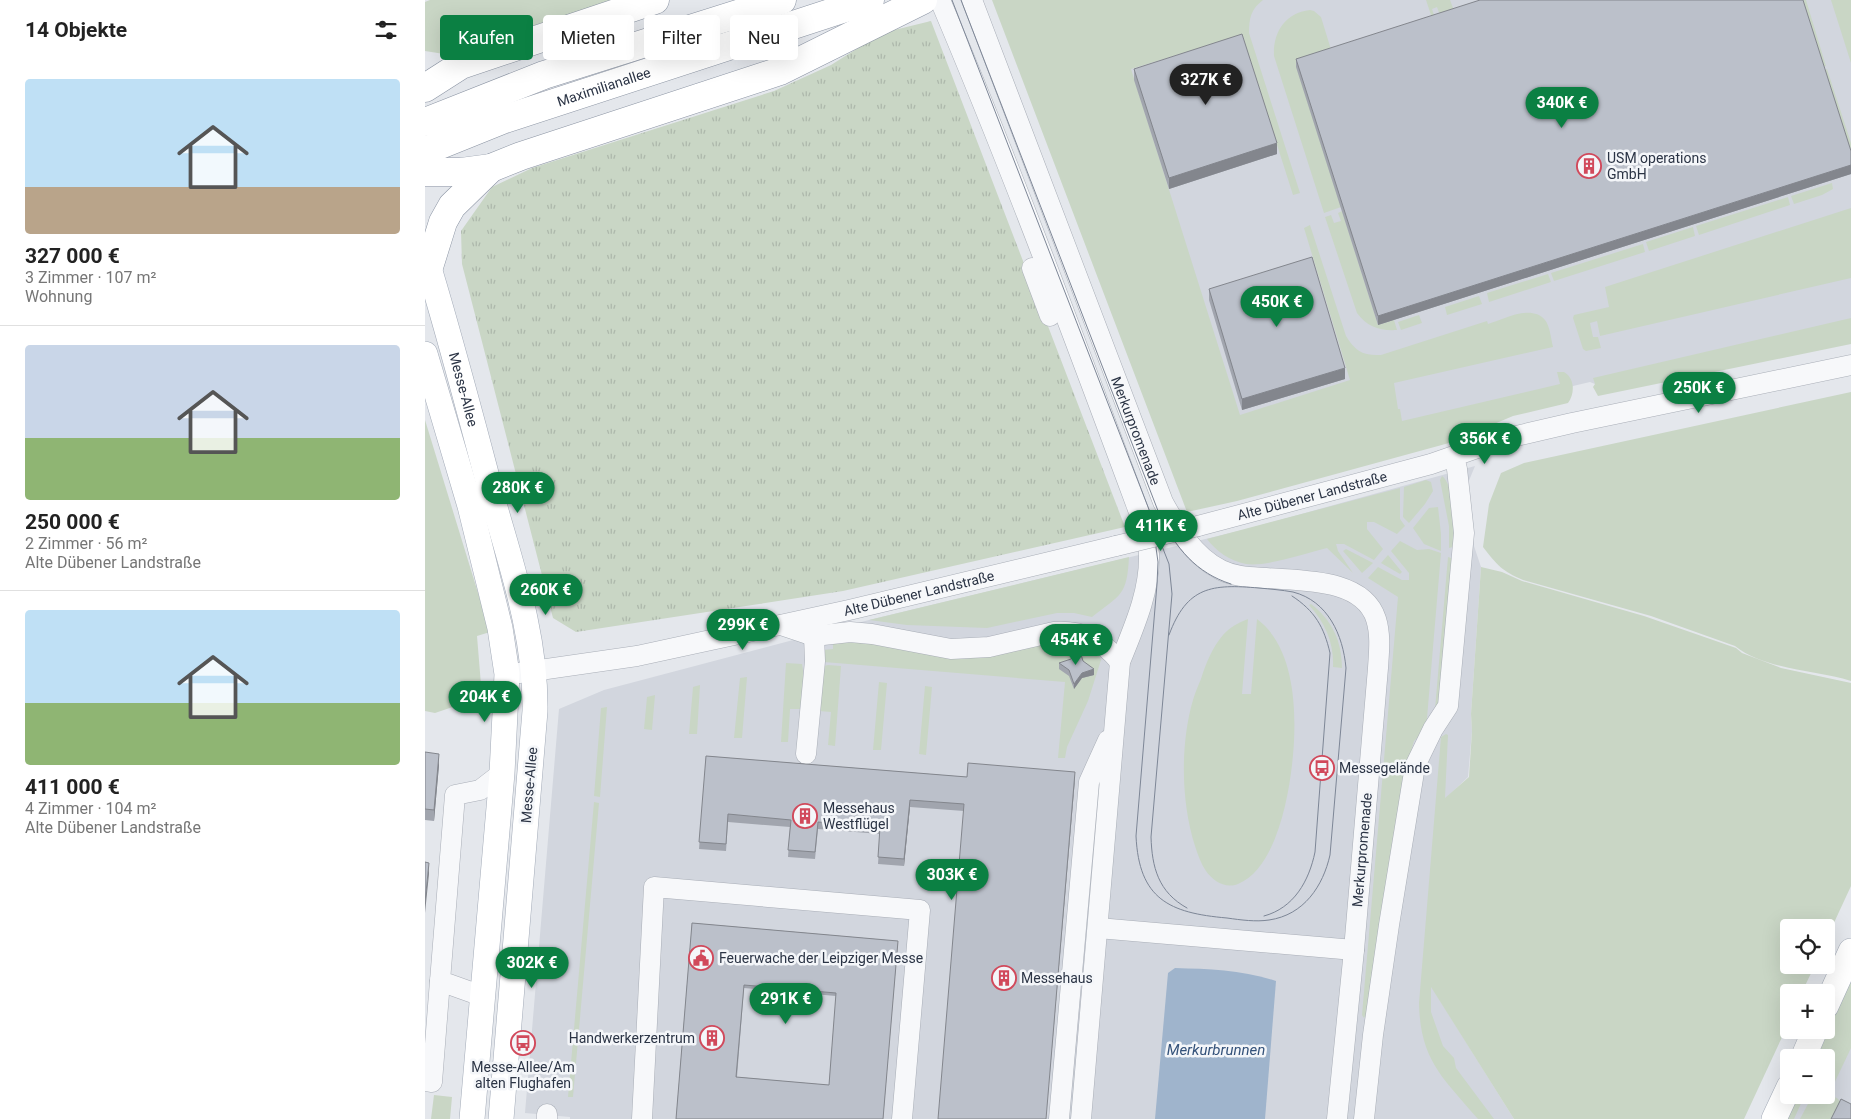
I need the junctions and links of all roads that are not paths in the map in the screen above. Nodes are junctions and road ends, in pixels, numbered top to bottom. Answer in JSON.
{"nodes":[{"id":1,"x":655,"y":0,"type":"edge"},
{"id":2,"x":782,"y":0,"type":"edge"},
{"id":3,"x":923,"y":0,"type":"edge"},
{"id":4,"x":940,"y":0,"type":"edge"},
{"id":5,"x":972,"y":0,"type":"edge"},
{"id":6,"x":872,"y":8,"type":"edge"},
{"id":7,"x":425,"y":62,"type":"edge"},
{"id":8,"x":461,"y":65,"type":"junction"},
{"id":9,"x":425,"y":88,"type":"edge"},
{"id":10,"x":497,"y":108,"type":"junction"},
{"id":11,"x":425,"y":122,"type":"edge"},
{"id":12,"x":981,"y":134,"type":"dead end"},
{"id":13,"x":425,"y":151,"type":"edge"},
{"id":14,"x":491,"y":168,"type":"junction"},
{"id":15,"x":425,"y":172,"type":"edge"},
{"id":16,"x":427,"y":260,"type":"edge"},
{"id":17,"x":1050,"y":316,"type":"dead end"},
{"id":18,"x":425,"y":354,"type":"edge"},
{"id":19,"x":1851,"y":364,"type":"edge"},
{"id":20,"x":1454,"y":457,"type":"junction"},
{"id":21,"x":779,"y":625,"type":"junction"},
{"id":22,"x":813,"y":636,"type":"junction"},
{"id":23,"x":1121,"y":662,"type":"junction"},
{"id":24,"x":535,"y":672,"type":"junction"},
{"id":25,"x":507,"y":674,"type":"junction"},
{"id":26,"x":1114,"y":727,"type":"junction"},
{"id":27,"x":806,"y":754,"type":"dead end"},
{"id":28,"x":502,"y":773,"type":"junction"},
{"id":29,"x":1098,"y":928,"type":"junction"},
{"id":30,"x":1353,"y":950,"type":"junction"},
{"id":31,"x":1851,"y":951,"type":"edge"},
{"id":32,"x":440,"y":980,"type":"junction"},
{"id":33,"x":1835,"y":986,"type":"edge"},
{"id":34,"x":482,"y":996,"type":"junction"},
{"id":35,"x":1373,"y":1035,"type":"junction"},
{"id":36,"x":1341,"y":1063,"type":"junction"},
{"id":37,"x":425,"y":1081,"type":"edge"},
{"id":38,"x":1781,"y":1104,"type":"edge"},
{"id":39,"x":472,"y":1119,"type":"edge"},
{"id":40,"x":501,"y":1119,"type":"edge"},
{"id":41,"x":642,"y":1119,"type":"edge"},
{"id":42,"x":902,"y":1119,"type":"edge"},
{"id":43,"x":1059,"y":1119,"type":"edge"},
{"id":44,"x":1081,"y":1119,"type":"edge"},
{"id":45,"x":1337,"y":1119,"type":"edge"},
{"id":46,"x":1364,"y":1119,"type":"edge"},
{"id":47,"x":1774,"y":1119,"type":"edge"}],
"edges":[{"from":1,"to":8,"type":"highway"},
{"from":2,"to":10,"type":"highway","name":"Maximilianallee"},
{"from":3,"to":6,"type":"highway"},
{"from":4,"to":23,"type":"street","name":"Merkurpromenade"},
{"from":5,"to":30,"type":"street","name":"Merkurpromenade"},
{"from":6,"to":10,"type":"highway","name":"Maximilianallee"},
{"from":6,"to":14,"type":"highway"},
{"from":7,"to":8,"type":"highway"},
{"from":8,"to":9,"type":"highway"},
{"from":10,"to":11,"type":"highway"},
{"from":10,"to":13,"type":"highway","name":"Maximilianallee"},
{"from":12,"to":17,"type":"street"},
{"from":14,"to":15,"type":"highway"},
{"from":14,"to":16,"type":"highway"},
{"from":16,"to":24,"type":"main road","name":"Messe-Allee"},
{"from":18,"to":25,"type":"main road","name":"Messe-Allee"},
{"from":19,"to":20,"type":"street","name":"Alte Dübener Landstraße"},
{"from":20,"to":21,"type":"street","name":"Alte Dübener Landstraße","bridge":true},
{"from":20,"to":35,"type":"street"},
{"from":21,"to":22,"type":"street"},
{"from":21,"to":24,"type":"street","name":"Alte Dübener Landstraße"},
{"from":22,"to":23,"type":"street"},
{"from":22,"to":27,"type":"street"},
{"from":23,"to":26,"type":"street","name":"Merkurpromenade"},
{"from":24,"to":25,"type":"street","name":"Alte Dübener Landstraße"},
{"from":24,"to":40,"type":"main road","name":"Messe-Allee"},
{"from":25,"to":28,"type":"main road","name":"Messe-Allee"},
{"from":26,"to":29,"type":"street","name":"Merkurpromenade"},
{"from":26,"to":43,"type":"street","name":"Merkurpromenade"},
{"from":28,"to":32,"type":"street"},
{"from":28,"to":34,"type":"main road","name":"Messe-Allee"},
{"from":29,"to":30,"type":"street"},
{"from":29,"to":44,"type":"street","name":"Merkurpromenade"},
{"from":30,"to":36,"type":"street","name":"Merkurpromenade"},
{"from":31,"to":33,"type":"main road"},
{"from":32,"to":34,"type":"street"},
{"from":32,"to":37,"type":"street"},
{"from":34,"to":39,"type":"main road","name":"Messe-Allee"},
{"from":35,"to":36,"type":"street"},
{"from":35,"to":46,"type":"street"},
{"from":36,"to":45,"type":"street","name":"Merkurpromenade"},
{"from":38,"to":47,"type":"main road"},
{"from":41,"to":42,"type":"street"}]}
